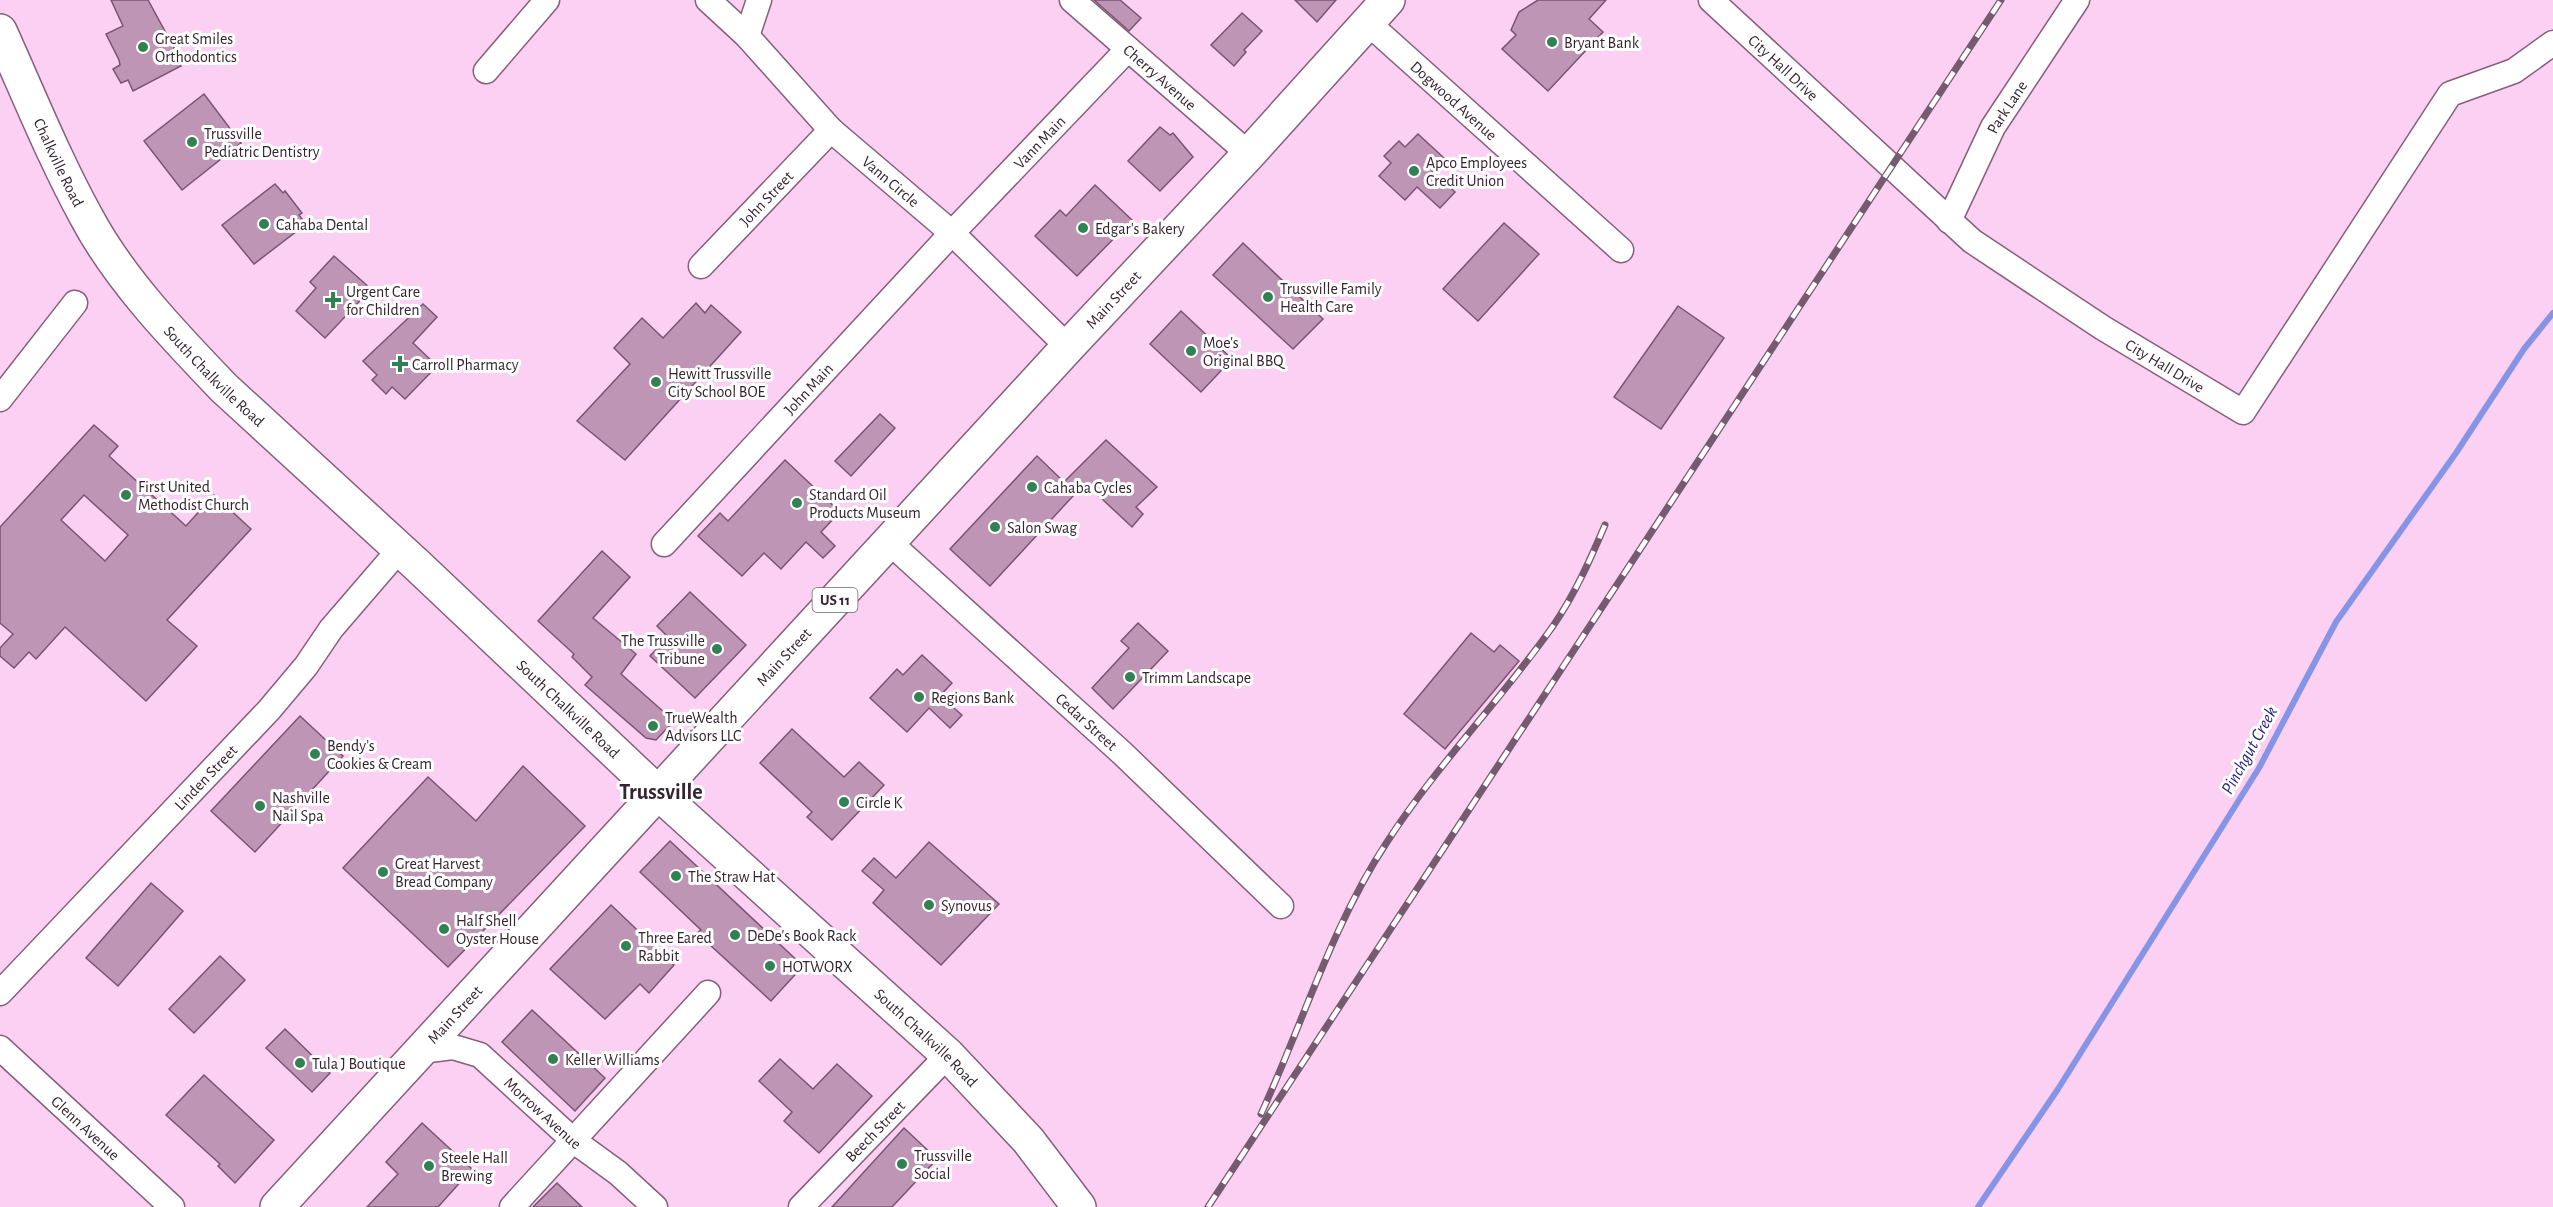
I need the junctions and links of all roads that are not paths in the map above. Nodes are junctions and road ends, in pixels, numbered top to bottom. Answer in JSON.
{"nodes":[{"id":1,"x":547,"y":0,"type":"edge"},
{"id":2,"x":708,"y":0,"type":"edge"},
{"id":3,"x":759,"y":0,"type":"edge"},
{"id":4,"x":1072,"y":0,"type":"edge"},
{"id":5,"x":1711,"y":0,"type":"edge"},
{"id":6,"x":2078,"y":0,"type":"edge"},
{"id":7,"x":1377,"y":11,"type":"edge"},
{"id":8,"x":0,"y":31,"type":"edge"},
{"id":9,"x":747,"y":36,"type":"junction"},
{"id":10,"x":2553,"y":43,"type":"edge"},
{"id":11,"x":1128,"y":50,"type":"junction"},
{"id":12,"x":486,"y":71,"type":"dead end"},
{"id":13,"x":831,"y":130,"type":"junction"},
{"id":14,"x":1250,"y":154,"type":"junction"},
{"id":15,"x":1949,"y":221,"type":"junction"},
{"id":16,"x":952,"y":233,"type":"junction"},
{"id":17,"x":1621,"y":250,"type":"dead end"},
{"id":18,"x":701,"y":266,"type":"dead end"},
{"id":19,"x":132,"y":285,"type":"joint"},
{"id":20,"x":75,"y":303,"type":"dead end"},
{"id":21,"x":1068,"y":347,"type":"junction"},
{"id":22,"x":0,"y":399,"type":"edge"},
{"id":23,"x":889,"y":542,"type":"junction"},
{"id":24,"x":664,"y":544,"type":"dead end"},
{"id":25,"x":399,"y":550,"type":"junction"},
{"id":26,"x":657,"y":792,"type":"junction"},
{"id":27,"x":1281,"y":906,"type":"dead end"},
{"id":28,"x":0,"y":993,"type":"edge"},
{"id":29,"x":708,"y":993,"type":"dead end"},
{"id":30,"x":0,"y":1048,"type":"edge"},
{"id":31,"x":421,"y":1051,"type":"junction"},
{"id":32,"x":948,"y":1055,"type":"junction"},
{"id":33,"x":574,"y":1141,"type":"junction"},
{"id":34,"x":172,"y":1207,"type":"edge"},
{"id":35,"x":277,"y":1207,"type":"edge"},
{"id":36,"x":512,"y":1207,"type":"edge"},
{"id":37,"x":655,"y":1207,"type":"edge"},
{"id":38,"x":801,"y":1207,"type":"edge"},
{"id":39,"x":1079,"y":1207,"type":"edge"}],
"edges":[{"from":1,"to":12,"type":"street"},
{"from":2,"to":9,"type":"street","name":"Vann Circle"},
{"from":3,"to":9,"type":"street"},
{"from":4,"to":11,"type":"street","name":"Cherry Avenue"},
{"from":5,"to":15,"type":"street","name":"City Hall Drive"},
{"from":6,"to":15,"type":"street","name":"Park Lane"},
{"from":7,"to":14,"type":"main road","name":"Main Street","number":"US 11"},
{"from":7,"to":17,"type":"street","name":"Dogwood Avenue"},
{"from":8,"to":19,"type":"main road","name":"Chalkville Road"},
{"from":9,"to":13,"type":"street","name":"Vann Circle"},
{"from":10,"to":15,"type":"street","name":"City Hall Drive"},
{"from":11,"to":14,"type":"street","name":"Cherry Avenue"},
{"from":11,"to":16,"type":"street","name":"Vann Main"},
{"from":13,"to":16,"type":"street","name":"Vann Circle"},
{"from":13,"to":18,"type":"street","name":"John Street"},
{"from":14,"to":21,"type":"main road","name":"Main Street","number":"US 11"},
{"from":16,"to":21,"type":"street","name":"Vann Circle"},
{"from":16,"to":24,"type":"street","name":"John Main"},
{"from":19,"to":25,"type":"main road","name":"South Chalkville Road"},
{"from":20,"to":22,"type":"street"},
{"from":21,"to":23,"type":"main road","name":"Main Street","number":"US 11"},
{"from":23,"to":26,"type":"main road","name":"Main Street","number":"US 11"},
{"from":23,"to":27,"type":"street","name":"Cedar Street"},
{"from":25,"to":26,"type":"main road","name":"South Chalkville Road"},
{"from":25,"to":28,"type":"street","name":"Linden Street"},
{"from":26,"to":31,"type":"main road","name":"Main Street","number":"US 11"},
{"from":26,"to":32,"type":"main road","name":"South Chalkville Road"},
{"from":29,"to":33,"type":"street"},
{"from":30,"to":34,"type":"street","name":"Glenn Avenue"},
{"from":31,"to":33,"type":"street","name":"Morrow Avenue"},
{"from":31,"to":35,"type":"main road","name":"Main Street","number":"US 11"},
{"from":32,"to":38,"type":"street","name":"Beech Street"},
{"from":32,"to":39,"type":"main road","name":"South Chalkville Road"},
{"from":33,"to":36,"type":"street"},
{"from":33,"to":37,"type":"street","name":"Morrow Avenue"}]}
